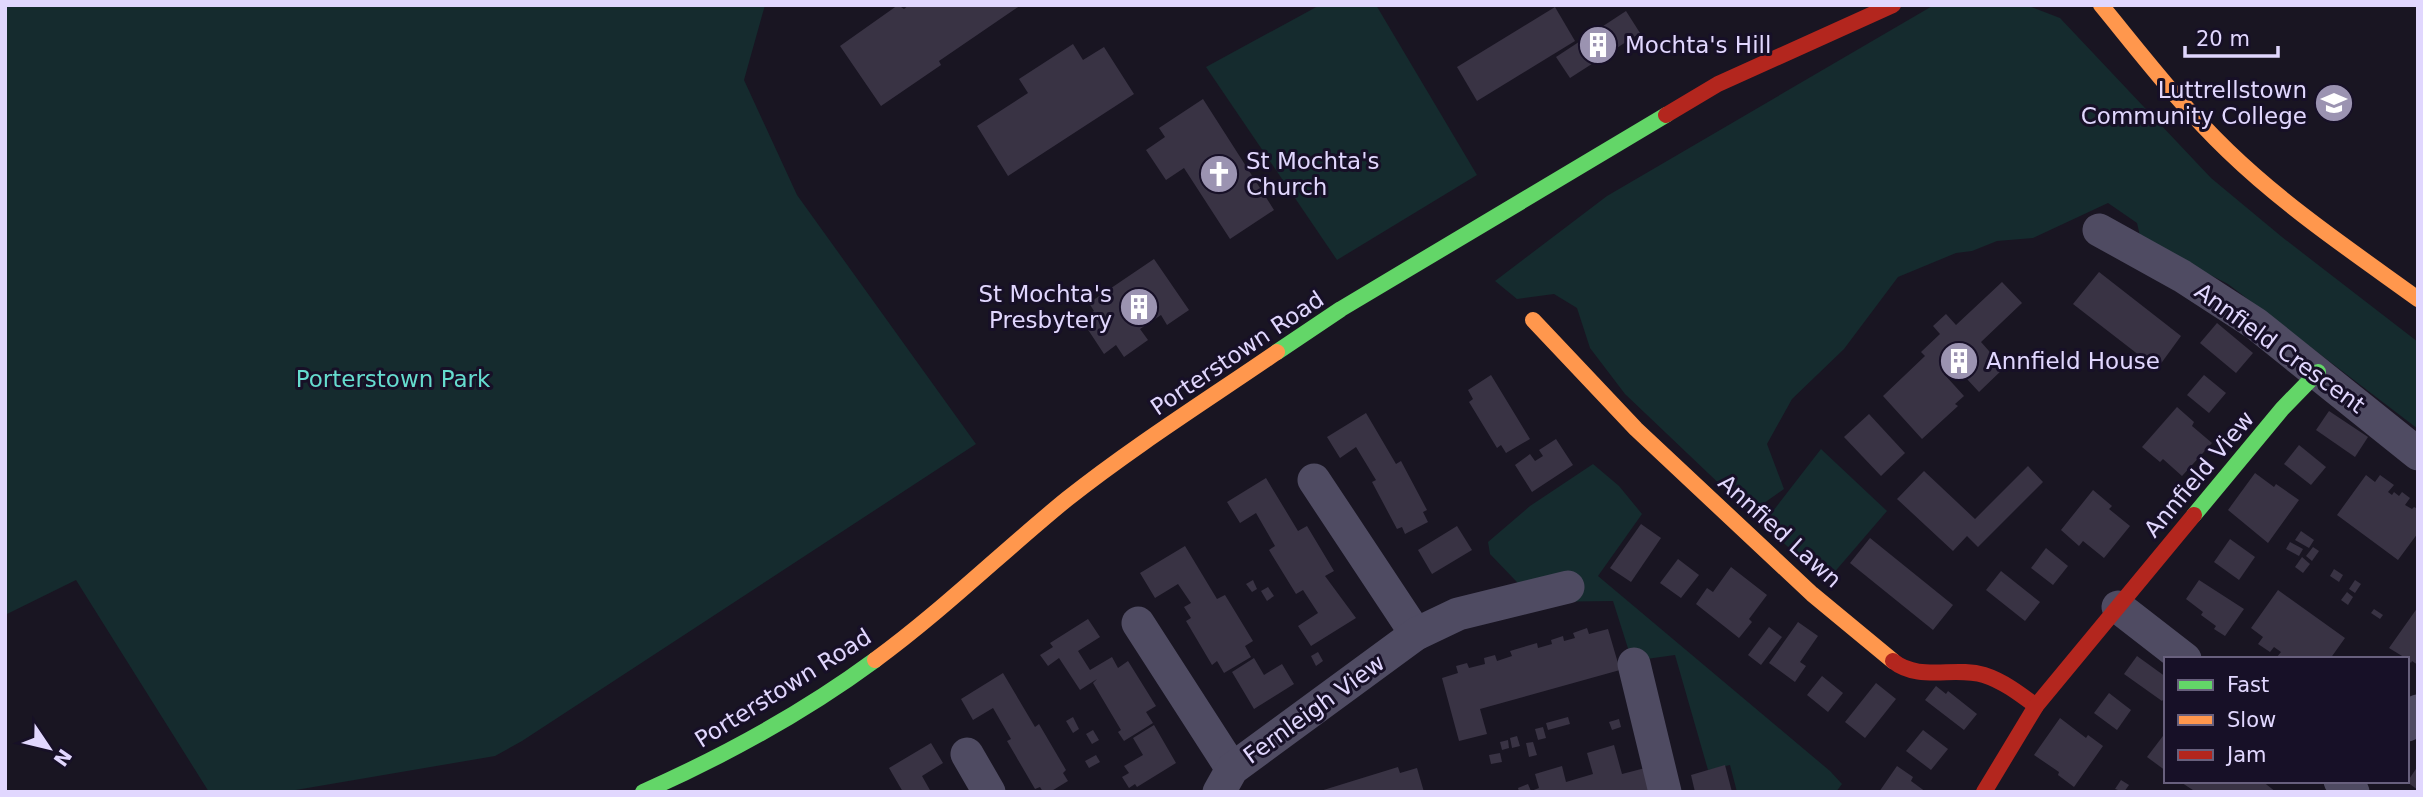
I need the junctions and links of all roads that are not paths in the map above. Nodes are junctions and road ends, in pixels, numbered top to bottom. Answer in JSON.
{"nodes":[{"id":1,"x":1893,"y":5,"type":"edge"},
{"id":2,"x":2101,"y":5,"type":"edge"},
{"id":3,"x":2099,"y":230,"type":"dead end"},
{"id":4,"x":2418,"y":299,"type":"edge"},
{"id":5,"x":1533,"y":320,"type":"dead end"},
{"id":6,"x":2318,"y":372,"type":"junction"},
{"id":7,"x":2418,"y":453,"type":"edge"},
{"id":8,"x":1314,"y":480,"type":"dead end"},
{"id":9,"x":1568,"y":587,"type":"dead end"},
{"id":10,"x":2118,"y":607,"type":"junction"},
{"id":11,"x":1138,"y":623,"type":"dead end"},
{"id":12,"x":1416,"y":634,"type":"junction"},
{"id":13,"x":2182,"y":657,"type":"edge"},
{"id":14,"x":1634,"y":664,"type":"dead end"},
{"id":15,"x":2036,"y":706,"type":"junction"},
{"id":16,"x":967,"y":754,"type":"dead end"},
{"id":17,"x":1226,"y":780,"type":"edge"},
{"id":18,"x":643,"y":792,"type":"edge"},
{"id":19,"x":989,"y":792,"type":"edge"},
{"id":20,"x":1665,"y":792,"type":"edge"},
{"id":21,"x":1984,"y":792,"type":"edge"}],
"edges":[{"from":1,"to":18,"type":"street","name":"Porterstown Road"},
{"from":2,"to":4,"type":"street"},
{"from":3,"to":6,"type":"street","name":"Annfield Crescent"},
{"from":5,"to":15,"type":"street","name":"Annfied Lawn"},
{"from":6,"to":7,"type":"street","name":"Annfield Crescent"},
{"from":6,"to":10,"type":"street","name":"Annfield View"},
{"from":8,"to":12,"type":"street"},
{"from":9,"to":12,"type":"street","name":"Fernleigh View"},
{"from":10,"to":13,"type":"street"},
{"from":10,"to":15,"type":"street","name":"Annfield View"},
{"from":11,"to":17,"type":"street"},
{"from":12,"to":17,"type":"street","name":"Fernleigh View"},
{"from":14,"to":20,"type":"street"},
{"from":15,"to":21,"type":"street","name":"Annfield View"},
{"from":16,"to":19,"type":"street"}]}
